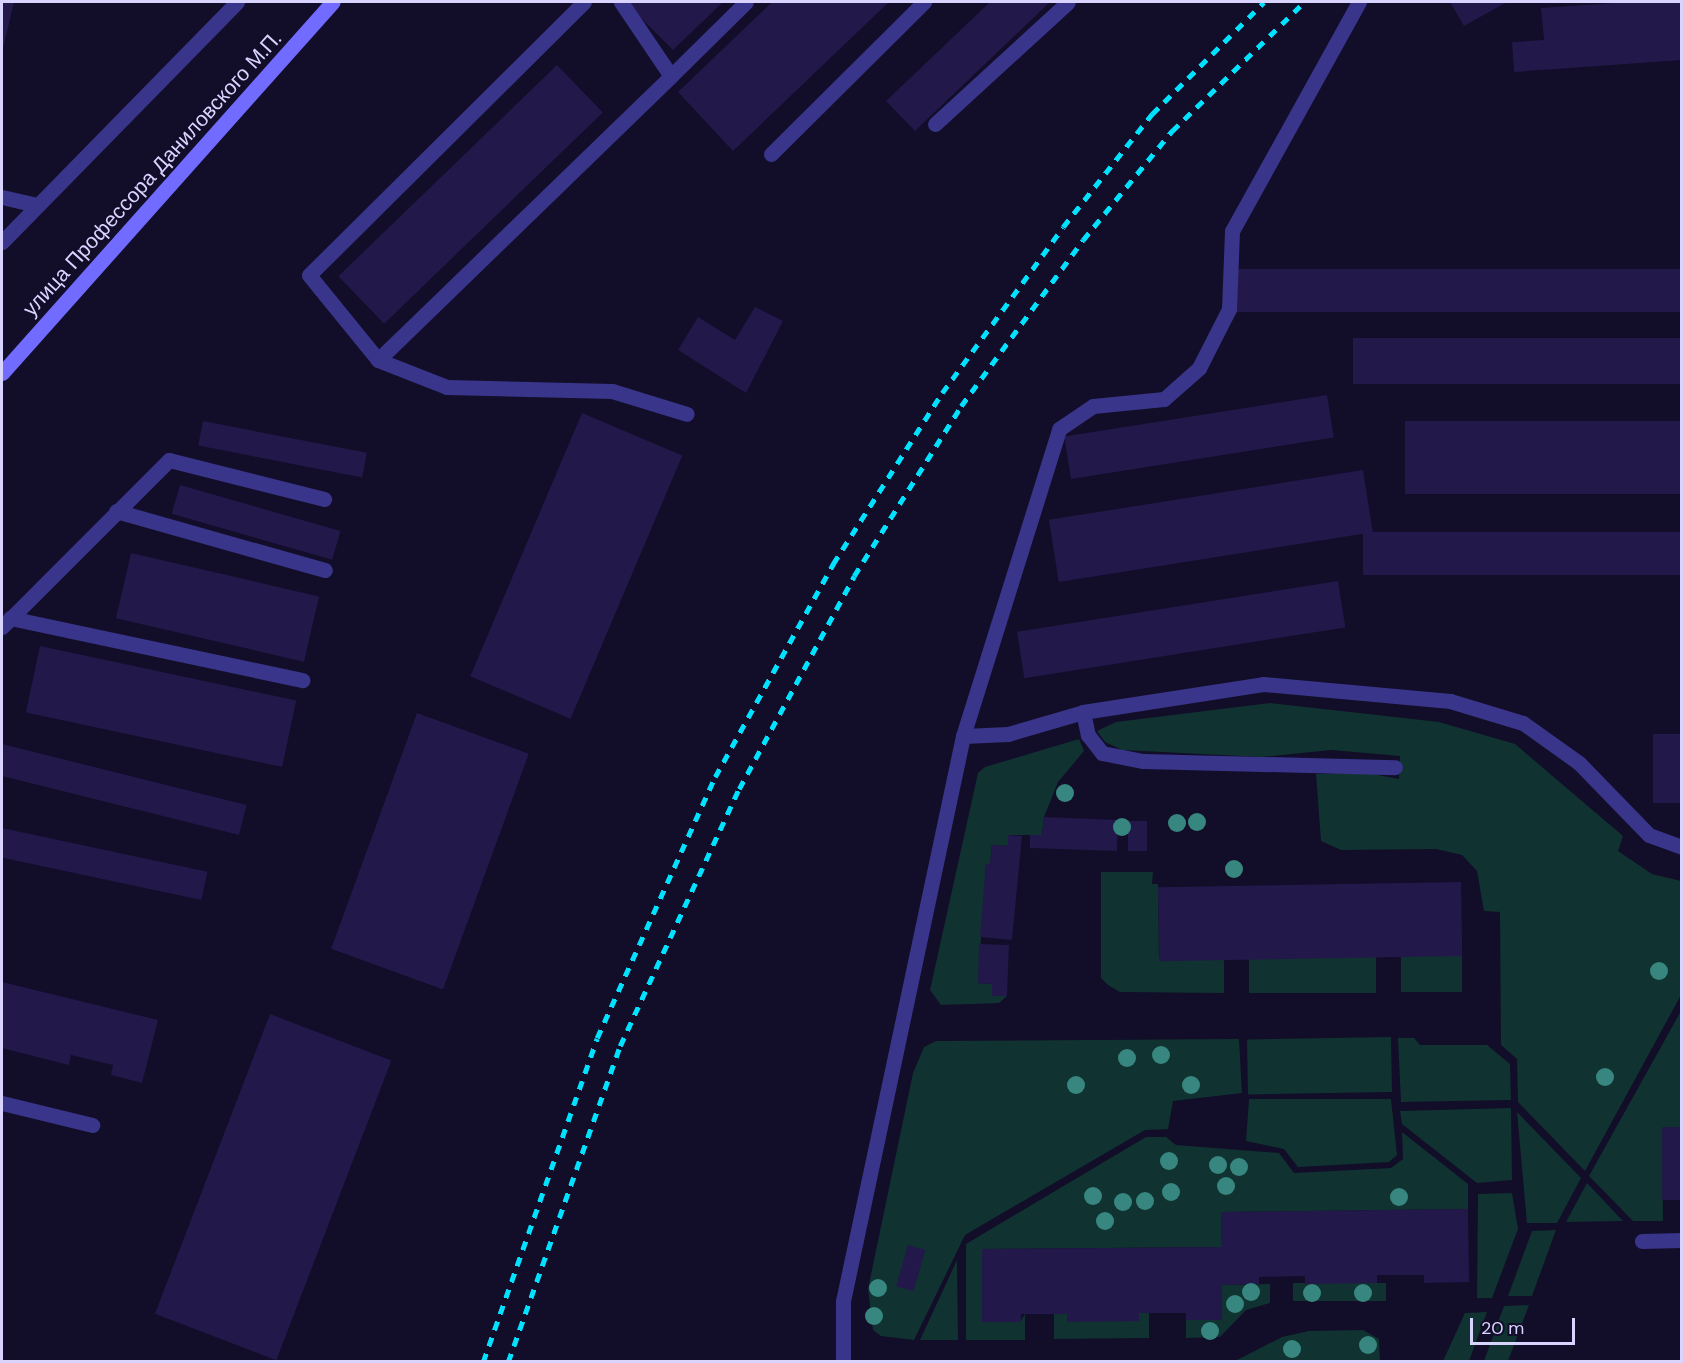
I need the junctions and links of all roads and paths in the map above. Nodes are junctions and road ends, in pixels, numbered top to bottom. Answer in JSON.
{"nodes":[{"id":1,"x":237,"y":2,"type":"edge"},
{"id":2,"x":333,"y":2,"type":"edge"},
{"id":3,"x":584,"y":2,"type":"edge"},
{"id":4,"x":621,"y":2,"type":"edge"},
{"id":5,"x":746,"y":2,"type":"edge"},
{"id":6,"x":924,"y":2,"type":"edge"},
{"id":7,"x":1068,"y":2,"type":"edge"},
{"id":8,"x":1359,"y":2,"type":"edge"},
{"id":9,"x":672,"y":76,"type":"junction"},
{"id":10,"x":935,"y":124,"type":"dead end"},
{"id":11,"x":771,"y":154,"type":"dead end"},
{"id":12,"x":2,"y":197,"type":"edge"},
{"id":13,"x":37,"y":205,"type":"junction"},
{"id":14,"x":2,"y":242,"type":"edge"},
{"id":15,"x":378,"y":360,"type":"junction"},
{"id":16,"x":2,"y":373,"type":"edge"},
{"id":17,"x":687,"y":414,"type":"dead end"},
{"id":18,"x":324,"y":499,"type":"dead end"},
{"id":19,"x":116,"y":511,"type":"junction"},
{"id":20,"x":325,"y":570,"type":"dead end"},
{"id":21,"x":6,"y":622,"type":"edge"},
{"id":22,"x":302,"y":680,"type":"dead end"},
{"id":23,"x":1083,"y":712,"type":"junction"},
{"id":24,"x":963,"y":736,"type":"junction"},
{"id":25,"x":1395,"y":767,"type":"dead end"},
{"id":26,"x":1682,"y":847,"type":"edge"},
{"id":27,"x":2,"y":1103,"type":"edge"},
{"id":28,"x":92,"y":1125,"type":"dead end"},
{"id":29,"x":1682,"y":1240,"type":"edge"},
{"id":30,"x":1642,"y":1241,"type":"dead end"},
{"id":31,"x":843,"y":1362,"type":"edge"}],
"edges":[{"from":1,"to":13,"type":"street"},
{"from":2,"to":16,"type":"main road","name":"улица Профессора Даниловского М.П."},
{"from":3,"to":15,"type":"street"},
{"from":4,"to":9,"type":"street"},
{"from":5,"to":9,"type":"street"},
{"from":6,"to":11,"type":"street"},
{"from":7,"to":10,"type":"street"},
{"from":8,"to":24,"type":"street"},
{"from":9,"to":15,"type":"street"},
{"from":12,"to":13,"type":"street"},
{"from":13,"to":14,"type":"street"},
{"from":15,"to":17,"type":"street"},
{"from":18,"to":19,"type":"street"},
{"from":19,"to":20,"type":"street"},
{"from":19,"to":21,"type":"street"},
{"from":21,"to":22,"type":"street"},
{"from":23,"to":24,"type":"street"},
{"from":23,"to":25,"type":"street"},
{"from":23,"to":26,"type":"street"},
{"from":24,"to":31,"type":"street"},
{"from":27,"to":28,"type":"street"},
{"from":29,"to":30,"type":"street"}]}
